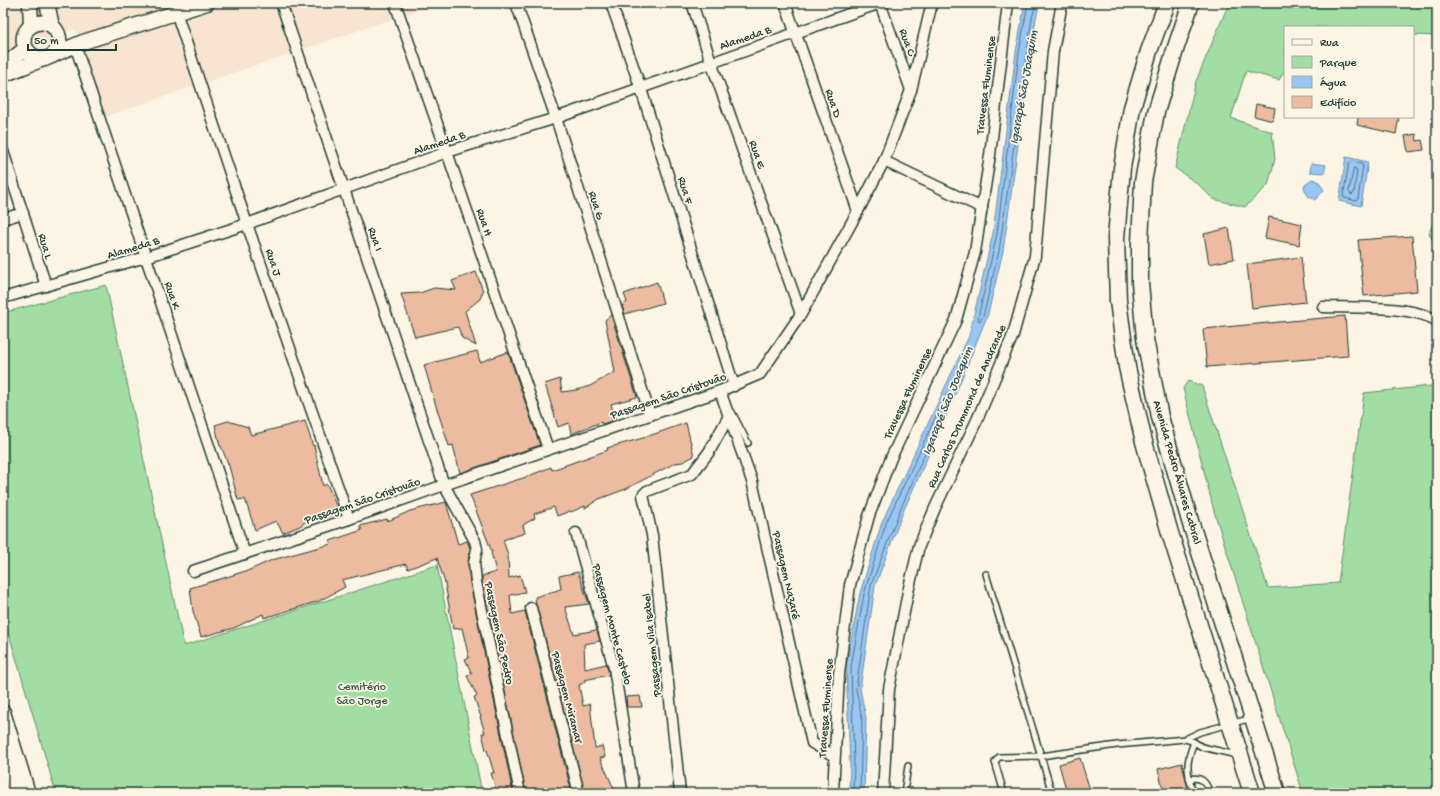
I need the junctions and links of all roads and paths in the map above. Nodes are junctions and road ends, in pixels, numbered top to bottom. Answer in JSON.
{"nodes":[{"id":1,"x":30,"y":3,"type":"edge"},
{"id":2,"x":47,"y":3,"type":"edge"},
{"id":3,"x":207,"y":3,"type":"edge"},
{"id":4,"x":281,"y":3,"type":"edge"},
{"id":5,"x":395,"y":3,"type":"edge"},
{"id":6,"x":516,"y":3,"type":"edge"},
{"id":7,"x":611,"y":3,"type":"edge"},
{"id":8,"x":692,"y":3,"type":"edge"},
{"id":9,"x":785,"y":3,"type":"edge"},
{"id":10,"x":880,"y":3,"type":"edge"},
{"id":11,"x":932,"y":3,"type":"edge"},
{"id":12,"x":1008,"y":3,"type":"edge"},
{"id":13,"x":1062,"y":3,"type":"edge"},
{"id":14,"x":1167,"y":3,"type":"edge"},
{"id":15,"x":1191,"y":3,"type":"edge"},
{"id":16,"x":176,"y":12,"type":"junction"},
{"id":17,"x":31,"y":26,"type":"junction"},
{"id":18,"x":54,"y":28,"type":"junction"},
{"id":19,"x":796,"y":34,"type":"junction"},
{"id":20,"x":79,"y":44,"type":"junction"},
{"id":21,"x":25,"y":49,"type":"junction"},
{"id":22,"x":49,"y":57,"type":"junction"},
{"id":23,"x":711,"y":62,"type":"junction"},
{"id":24,"x":3,"y":66,"type":"edge"},
{"id":25,"x":3,"y":75,"type":"edge"},
{"id":26,"x":641,"y":88,"type":"junction"},
{"id":27,"x":911,"y":90,"type":"junction"},
{"id":28,"x":556,"y":118,"type":"junction"},
{"id":29,"x":3,"y":151,"type":"edge"},
{"id":30,"x":447,"y":152,"type":"junction"},
{"id":31,"x":884,"y":161,"type":"junction"},
{"id":32,"x":345,"y":188,"type":"junction"},
{"id":33,"x":982,"y":208,"type":"junction"},
{"id":34,"x":858,"y":211,"type":"junction"},
{"id":35,"x":23,"y":213,"type":"junction"},
{"id":36,"x":3,"y":219,"type":"edge"},
{"id":37,"x":247,"y":224,"type":"junction"},
{"id":38,"x":146,"y":257,"type":"junction"},
{"id":39,"x":46,"y":286,"type":"junction"},
{"id":40,"x":3,"y":298,"type":"edge"},
{"id":41,"x":1323,"y":307,"type":"dead end"},
{"id":42,"x":801,"y":314,"type":"junction"},
{"id":43,"x":1437,"y":321,"type":"edge"},
{"id":44,"x":734,"y":386,"type":"junction"},
{"id":45,"x":720,"y":391,"type":"junction"},
{"id":46,"x":650,"y":415,"type":"junction"},
{"id":47,"x":729,"y":416,"type":"junction"},
{"id":48,"x":748,"y":443,"type":"dead end"},
{"id":49,"x":548,"y":449,"type":"junction"},
{"id":50,"x":444,"y":485,"type":"junction"},
{"id":51,"x":349,"y":519,"type":"junction"},
{"id":52,"x":576,"y":533,"type":"dead end"},
{"id":53,"x":245,"y":554,"type":"junction"},
{"id":54,"x":193,"y":571,"type":"dead end"},
{"id":55,"x":986,"y":574,"type":"dead end"},
{"id":56,"x":531,"y":608,"type":"dead end"},
{"id":57,"x":3,"y":713,"type":"edge"},
{"id":58,"x":1253,"y":718,"type":"junction"},
{"id":59,"x":1230,"y":724,"type":"junction"},
{"id":60,"x":1185,"y":739,"type":"junction"},
{"id":61,"x":1194,"y":742,"type":"junction"},
{"id":62,"x":834,"y":756,"type":"junction"},
{"id":63,"x":1041,"y":756,"type":"junction"},
{"id":64,"x":1240,"y":756,"type":"junction"},
{"id":65,"x":908,"y":766,"type":"dead end"},
{"id":66,"x":1189,"y":778,"type":"junction"},
{"id":67,"x":14,"y":793,"type":"edge"},
{"id":68,"x":28,"y":793,"type":"edge"},
{"id":69,"x":520,"y":793,"type":"edge"},
{"id":70,"x":579,"y":793,"type":"edge"},
{"id":71,"x":634,"y":793,"type":"edge"},
{"id":72,"x":680,"y":793,"type":"edge"},
{"id":73,"x":833,"y":793,"type":"edge"},
{"id":74,"x":883,"y":793,"type":"edge"},
{"id":75,"x":904,"y":793,"type":"edge"},
{"id":76,"x":1004,"y":793,"type":"edge"},
{"id":77,"x":1052,"y":793,"type":"edge"},
{"id":78,"x":1193,"y":793,"type":"edge"},
{"id":79,"x":1210,"y":793,"type":"edge"},
{"id":80,"x":1252,"y":793,"type":"edge"},
{"id":81,"x":1277,"y":793,"type":"edge"}],
"edges":[{"from":1,"to":17,"type":"main road"},
{"from":2,"to":18,"type":"main road"},
{"from":3,"to":16,"type":"main road"},
{"from":4,"to":32,"type":"street","name":"Rua I"},
{"from":5,"to":30,"type":"street","name":"Rua H"},
{"from":6,"to":28,"type":"street","name":"Rua G"},
{"from":7,"to":26,"type":"street","name":"Rua F"},
{"from":8,"to":23,"type":"street","name":"Rua E"},
{"from":9,"to":19,"type":"street","name":"Rua D"},
{"from":10,"to":19,"type":"street","name":"Alameda B"},
{"from":10,"to":27,"type":"street","name":"Rua C"},
{"from":11,"to":27,"type":"street","name":"Passagem São Cristovão"},
{"from":12,"to":33,"type":"street","name":"Travessa Fluminense"},
{"from":13,"to":74,"type":"street","name":"Rua Carlos Drummond de Andrande"},
{"from":14,"to":59,"type":"main road","name":"Avenida Pedro Álvares Cabral"},
{"from":15,"to":58,"type":"main road","name":"Avenida Pedro Álvares Cabral"},
{"from":16,"to":20,"type":"main road"},
{"from":16,"to":37,"type":"street","name":"Rua J"},
{"from":17,"to":18,"type":"main road"},
{"from":17,"to":21,"type":"main road"},
{"from":18,"to":20,"type":"main road"},
{"from":18,"to":22,"type":"main road"},
{"from":19,"to":23,"type":"street","name":"Alameda B"},
{"from":19,"to":34,"type":"street","name":"Rua D"},
{"from":20,"to":22,"type":"main road"},
{"from":20,"to":38,"type":"street","name":"Rua K"},
{"from":21,"to":22,"type":"main road"},
{"from":21,"to":24,"type":"main road"},
{"from":22,"to":25,"type":"main road"},
{"from":23,"to":26,"type":"street","name":"Alameda B"},
{"from":23,"to":42,"type":"street","name":"Rua E"},
{"from":26,"to":28,"type":"street","name":"Alameda B"},
{"from":26,"to":44,"type":"street","name":"Rua F"},
{"from":27,"to":31,"type":"street","name":"Passagem São Cristovão"},
{"from":28,"to":30,"type":"street","name":"Alameda B"},
{"from":28,"to":46,"type":"street","name":"Rua G"},
{"from":29,"to":35,"type":"street","name":"Rua L"},
{"from":30,"to":32,"type":"street","name":"Alameda B"},
{"from":30,"to":49,"type":"street","name":"Rua H"},
{"from":31,"to":33,"type":"street"},
{"from":31,"to":34,"type":"street","name":"Passagem São Cristovão"},
{"from":32,"to":37,"type":"street","name":"Alameda B"},
{"from":32,"to":50,"type":"street","name":"Rua I"},
{"from":33,"to":62,"type":"street","name":"Travessa Fluminense"},
{"from":34,"to":42,"type":"street","name":"Passagem São Cristovão"},
{"from":35,"to":36,"type":"street"},
{"from":35,"to":39,"type":"street","name":"Rua L"},
{"from":37,"to":38,"type":"street","name":"Alameda B"},
{"from":37,"to":51,"type":"street","name":"Rua J"},
{"from":38,"to":39,"type":"street","name":"Alameda B"},
{"from":38,"to":53,"type":"street","name":"Rua K"},
{"from":39,"to":40,"type":"street","name":"Alameda B"},
{"from":41,"to":43,"type":"street"},
{"from":42,"to":44,"type":"street","name":"Passagem São Cristovão"},
{"from":44,"to":45,"type":"street","name":"Passagem São Cristovão"},
{"from":45,"to":46,"type":"street","name":"Passagem São Cristovão"},
{"from":45,"to":47,"type":"street","name":"Passagem Nazaré"},
{"from":45,"to":48,"type":"lane"},
{"from":46,"to":49,"type":"street","name":"Passagem São Cristovão"},
{"from":47,"to":62,"type":"street","name":"Passagem Nazaré"},
{"from":47,"to":72,"type":"street","name":"Passagem Vila Isabel"},
{"from":49,"to":50,"type":"street","name":"Passagem São Cristovão"},
{"from":50,"to":51,"type":"street","name":"Passagem São Cristovão"},
{"from":50,"to":69,"type":"street","name":"Passagem São Pedro"},
{"from":51,"to":53,"type":"street","name":"Passagem São Cristovão"},
{"from":52,"to":71,"type":"street","name":"Passagem Monte Castelo"},
{"from":53,"to":54,"type":"street","name":"Passagem São Cristovão"},
{"from":55,"to":63,"type":"lane"},
{"from":56,"to":70,"type":"street","name":"Passagem Miramar"},
{"from":57,"to":67,"type":"main road"},
{"from":57,"to":68,"type":"main road"},
{"from":58,"to":59,"type":"lane"},
{"from":58,"to":81,"type":"main road","name":"Avenida Pedro Álvares Cabral"},
{"from":59,"to":60,"type":"lane"},
{"from":59,"to":64,"type":"main road","name":"Avenida Pedro Álvares Cabral"},
{"from":60,"to":61,"type":"lane"},
{"from":60,"to":63,"type":"lane"},
{"from":61,"to":64,"type":"lane"},
{"from":61,"to":66,"type":"lane"},
{"from":62,"to":73,"type":"street","name":"Travessa Fluminense"},
{"from":63,"to":76,"type":"lane"},
{"from":63,"to":77,"type":"lane"},
{"from":64,"to":80,"type":"main road","name":"Avenida Pedro Álvares Cabral"},
{"from":65,"to":75,"type":"lane"},
{"from":66,"to":78,"type":"lane"},
{"from":66,"to":79,"type":"lane"}]}
